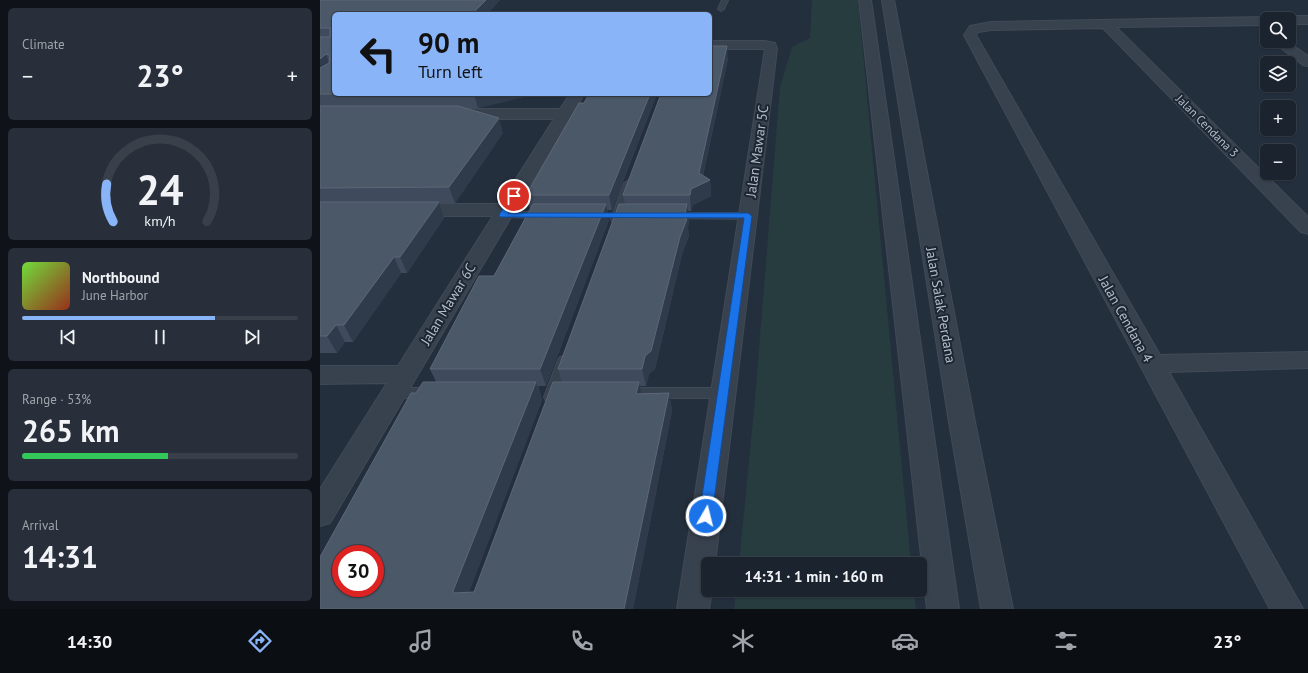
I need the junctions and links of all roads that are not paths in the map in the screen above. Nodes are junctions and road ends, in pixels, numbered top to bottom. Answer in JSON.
{"nodes":[{"id":1,"x":725,"y":0,"type":"edge"},
{"id":2,"x":865,"y":0,"type":"edge"},
{"id":3,"x":888,"y":0,"type":"edge"},
{"id":4,"x":721,"y":9,"type":"dead end"},
{"id":5,"x":1296,"y":20,"type":"edge"},
{"id":6,"x":1308,"y":20,"type":"edge"},
{"id":7,"x":1249,"y":21,"type":"junction"},
{"id":8,"x":1260,"y":21,"type":"edge"},
{"id":9,"x":1106,"y":24,"type":"junction"},
{"id":10,"x":1260,"y":29,"type":"edge"},
{"id":11,"x":712,"y":45,"type":"edge"},
{"id":12,"x":1288,"y":48,"type":"edge"},
{"id":13,"x":1308,"y":62,"type":"edge"},
{"id":14,"x":576,"y":96,"type":"edge"},
{"id":15,"x":438,"y":114,"type":"edge"},
{"id":16,"x":564,"y":114,"type":"junction"},
{"id":17,"x":633,"y":173,"type":"edge"},
{"id":18,"x":398,"y":210,"type":"edge"},
{"id":19,"x":504,"y":212,"type":"junction"},
{"id":20,"x":556,"y":215,"type":"edge"},
{"id":21,"x":664,"y":216,"type":"edge"},
{"id":22,"x":748,"y":216,"type":"junction"},
{"id":23,"x":1308,"y":228,"type":"edge"},
{"id":24,"x":612,"y":230,"type":"edge"},
{"id":25,"x":569,"y":349,"type":"edge"},
{"id":26,"x":1308,"y":360,"type":"edge"},
{"id":27,"x":1152,"y":364,"type":"junction"},
{"id":28,"x":320,"y":375,"type":"edge"},
{"id":29,"x":400,"y":384,"type":"junction"},
{"id":30,"x":442,"y":393,"type":"edge"},
{"id":31,"x":537,"y":393,"type":"dead end"},
{"id":32,"x":552,"y":393,"type":"junction"},
{"id":33,"x":568,"y":393,"type":"edge"},
{"id":34,"x":614,"y":393,"type":"edge"},
{"id":35,"x":723,"y":393,"type":"junction"},
{"id":36,"x":547,"y":408,"type":"edge"},
{"id":37,"x":320,"y":514,"type":"edge"},
{"id":38,"x":692,"y":609,"type":"edge"},
{"id":39,"x":942,"y":609,"type":"edge"},
{"id":40,"x":997,"y":609,"type":"edge"},
{"id":41,"x":1287,"y":609,"type":"edge"}],
"edges":[{"from":1,"to":4,"type":"lane"},
{"from":2,"to":39,"type":"street"},
{"from":3,"to":40,"type":"street","name":"Jalan Salak Perdana"},
{"from":5,"to":6,"type":"street"},
{"from":7,"to":8,"type":"street"},
{"from":7,"to":9,"type":"street"},
{"from":7,"to":10,"type":"street"},
{"from":9,"to":23,"type":"street","name":"Jalan Cendana 3"},
{"from":9,"to":27,"type":"street","name":"Jalan Cendana 4"},
{"from":11,"to":22,"type":"street","name":"Jalan Mawar 5C"},
{"from":12,"to":13,"type":"street"},
{"from":14,"to":16,"type":"street","name":"Jalan Mawar 6C"},
{"from":15,"to":16,"type":"street"},
{"from":16,"to":19,"type":"street","name":"Jalan Mawar 6C"},
{"from":17,"to":24,"type":"lane"},
{"from":18,"to":19,"type":"street"},
{"from":19,"to":20,"type":"lane"},
{"from":19,"to":29,"type":"street","name":"Jalan Mawar 6C"},
{"from":21,"to":22,"type":"lane"},
{"from":22,"to":35,"type":"street","name":"Jalan Mawar 5C"},
{"from":25,"to":32,"type":"lane"},
{"from":26,"to":27,"type":"street"},
{"from":27,"to":41,"type":"street","name":"Jalan Cendana 4"},
{"from":28,"to":29,"type":"street"},
{"from":29,"to":30,"type":"lane"},
{"from":29,"to":37,"type":"street","name":"Jalan Mawar 6C"},
{"from":31,"to":32,"type":"lane"},
{"from":32,"to":33,"type":"lane"},
{"from":32,"to":36,"type":"lane"},
{"from":34,"to":35,"type":"lane"},
{"from":35,"to":38,"type":"street","name":"Jalan Mawar 5C"}]}
